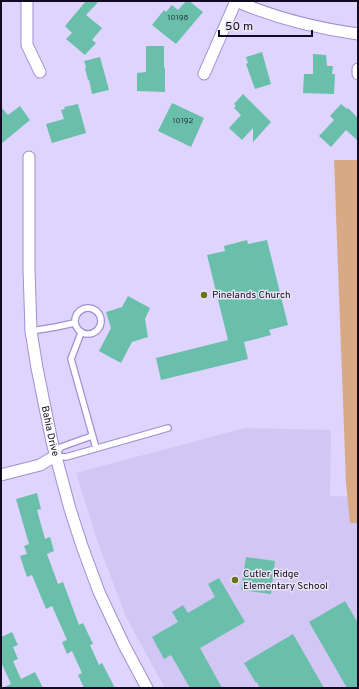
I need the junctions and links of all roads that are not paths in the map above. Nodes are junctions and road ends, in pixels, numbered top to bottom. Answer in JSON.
{"nodes":[{"id":1,"x":27,"y":1,"type":"edge"},
{"id":2,"x":236,"y":1,"type":"edge"},
{"id":3,"x":358,"y":34,"type":"edge"},
{"id":4,"x":358,"y":69,"type":"edge"},
{"id":5,"x":40,"y":72,"type":"dead end"},
{"id":6,"x":204,"y":74,"type":"dead end"},
{"id":7,"x":358,"y":74,"type":"edge"},
{"id":8,"x":29,"y":157,"type":"dead end"},
{"id":9,"x":74,"y":322,"type":"junction"},
{"id":10,"x":31,"y":330,"type":"junction"},
{"id":11,"x":81,"y":333,"type":"junction"},
{"id":12,"x":168,"y":428,"type":"dead end"},
{"id":13,"x":92,"y":436,"type":"junction"},
{"id":14,"x":96,"y":448,"type":"junction"},
{"id":15,"x":55,"y":456,"type":"junction"},
{"id":16,"x":1,"y":475,"type":"edge"},
{"id":17,"x":147,"y":688,"type":"edge"}],
"edges":[{"from":1,"to":5,"type":"street"},
{"from":2,"to":3,"type":"street"},
{"from":2,"to":6,"type":"street"},
{"from":4,"to":7,"type":"street"},
{"from":8,"to":10,"type":"street","name":"Bahia Drive"},
{"from":9,"to":10,"type":"lane"},
{"from":9,"to":11,"type":"lane"},
{"from":9,"to":11,"type":"lane"},
{"from":10,"to":15,"type":"street","name":"Bahia Drive"},
{"from":11,"to":13,"type":"lane"},
{"from":12,"to":14,"type":"lane"},
{"from":13,"to":14,"type":"lane"},
{"from":13,"to":15,"type":"lane"},
{"from":14,"to":15,"type":"lane"},
{"from":15,"to":16,"type":"street"},
{"from":15,"to":17,"type":"street","name":"Bahia Drive"}]}
